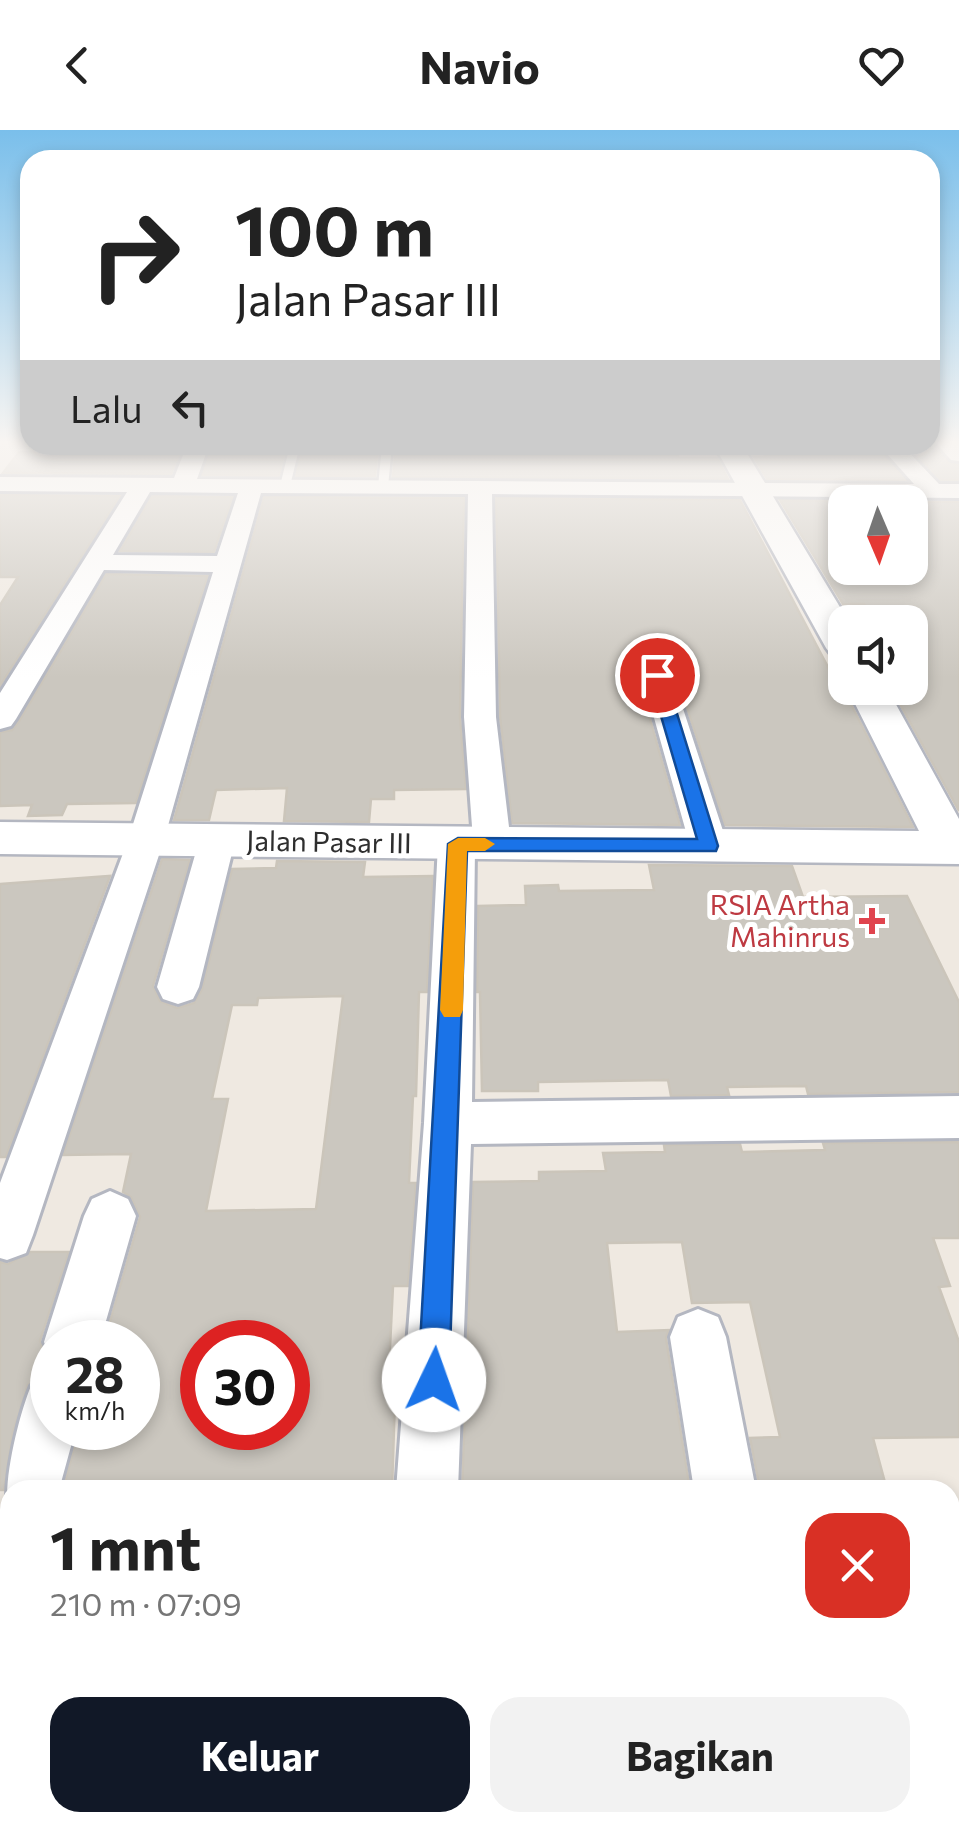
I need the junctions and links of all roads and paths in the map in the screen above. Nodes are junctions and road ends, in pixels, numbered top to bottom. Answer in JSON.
{"nodes":[{"id":1,"x":122,"y":519,"type":"edge"},
{"id":2,"x":241,"y":519,"type":"edge"},
{"id":3,"x":480,"y":519,"type":"edge"},
{"id":4,"x":773,"y":519,"type":"edge"},
{"id":5,"x":96,"y":562,"type":"junction"},
{"id":6,"x":228,"y":564,"type":"junction"},
{"id":7,"x":828,"y":618,"type":"edge"},
{"id":8,"x":657,"y":675,"type":"dead end"},
{"id":9,"x":876,"y":705,"type":"edge"},
{"id":10,"x":0,"y":719,"type":"edge"},
{"id":11,"x":146,"y":840,"type":"junction"},
{"id":12,"x":218,"y":841,"type":"junction"},
{"id":13,"x":475,"y":844,"type":"junction"},
{"id":14,"x":3,"y":845,"type":"edge"},
{"id":15,"x":708,"y":846,"type":"junction"},
{"id":16,"x":956,"y":853,"type":"edge"},
{"id":17,"x":178,"y":987,"type":"dead end"},
{"id":18,"x":959,"y":1117,"type":"edge"},
{"id":19,"x":448,"y":1122,"type":"junction"},
{"id":20,"x":110,"y":1216,"type":"dead end"},
{"id":21,"x":7,"y":1234,"type":"dead end"},
{"id":22,"x":79,"y":1320,"type":"edge"},
{"id":23,"x":698,"y":1337,"type":"dead end"},
{"id":24,"x":40,"y":1450,"type":"edge"},
{"id":25,"x":31,"y":1480,"type":"edge"},
{"id":26,"x":429,"y":1480,"type":"edge"},
{"id":27,"x":723,"y":1480,"type":"edge"}],
"edges":[{"from":1,"to":5,"type":"street"},
{"from":2,"to":6,"type":"street"},
{"from":3,"to":13,"type":"street"},
{"from":4,"to":7,"type":"street"},
{"from":5,"to":6,"type":"street"},
{"from":5,"to":10,"type":"street"},
{"from":6,"to":11,"type":"street"},
{"from":8,"to":15,"type":"street"},
{"from":9,"to":16,"type":"street"},
{"from":11,"to":12,"type":"street","name":"Jalan Pasar III"},
{"from":11,"to":14,"type":"street","name":"Jalan Pasar III"},
{"from":11,"to":21,"type":"street"},
{"from":12,"to":13,"type":"street","name":"Jalan Pasar III"},
{"from":12,"to":17,"type":"street"},
{"from":13,"to":15,"type":"street","name":"Jalan Pasar III"},
{"from":13,"to":19,"type":"street"},
{"from":15,"to":16,"type":"street","name":"Jalan Pasar III"},
{"from":18,"to":19,"type":"street"},
{"from":19,"to":26,"type":"street"},
{"from":20,"to":22,"type":"street"},
{"from":23,"to":27,"type":"street"},
{"from":24,"to":25,"type":"street"}]}
